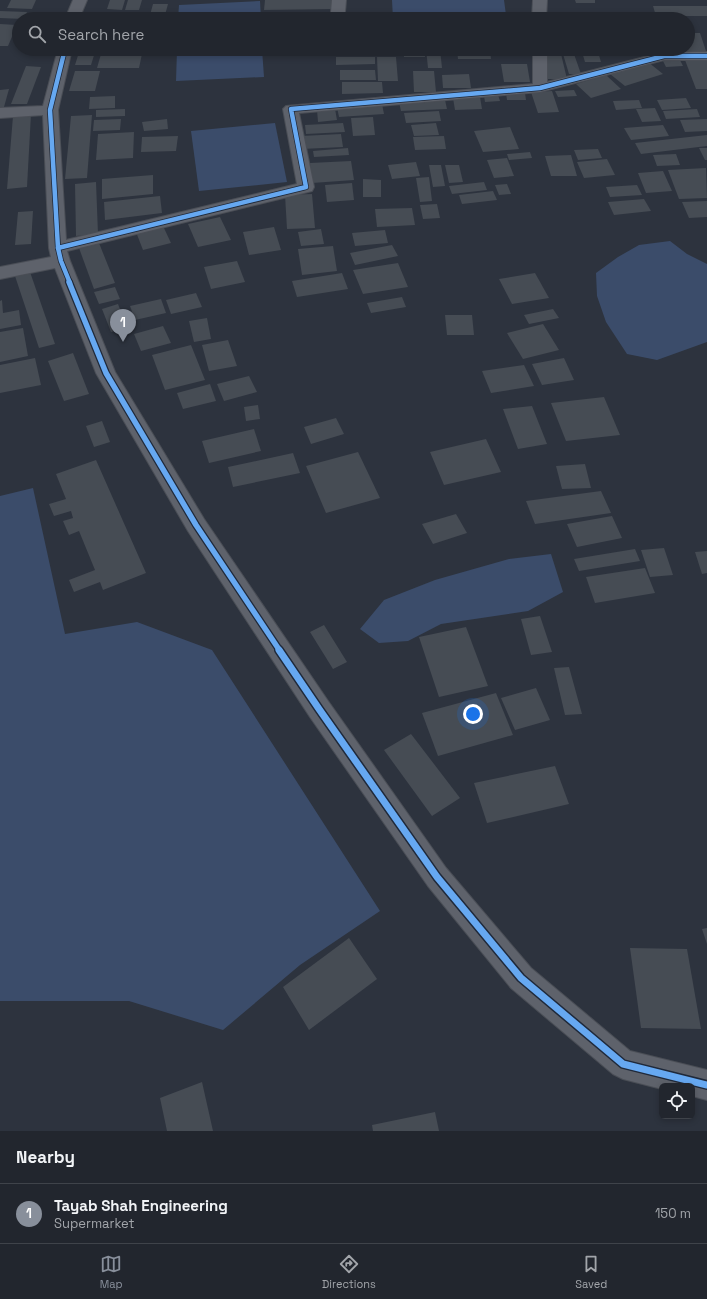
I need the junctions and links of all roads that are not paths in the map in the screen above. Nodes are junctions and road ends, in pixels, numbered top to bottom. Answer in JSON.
{"nodes":[{"id":1,"x":80,"y":0,"type":"edge"},
{"id":2,"x":540,"y":0,"type":"edge"},
{"id":3,"x":75,"y":12,"type":"edge"},
{"id":4,"x":539,"y":12,"type":"edge"},
{"id":5,"x":63,"y":56,"type":"edge"},
{"id":6,"x":540,"y":56,"type":"edge"},
{"id":7,"x":707,"y":56,"type":"edge"},
{"id":8,"x":540,"y":88,"type":"junction"},
{"id":9,"x":50,"y":110,"type":"junction"},
{"id":10,"x":0,"y":112,"type":"edge"},
{"id":11,"x":59,"y":254,"type":"junction"},
{"id":12,"x":0,"y":273,"type":"edge"},
{"id":13,"x":707,"y":1085,"type":"edge"}],
"edges":[{"from":1,"to":3,"type":"street"},
{"from":2,"to":4,"type":"street"},
{"from":5,"to":9,"type":"street"},
{"from":6,"to":8,"type":"street"},
{"from":7,"to":8,"type":"street"},
{"from":8,"to":11,"type":"street"},
{"from":9,"to":10,"type":"street"},
{"from":9,"to":11,"type":"street"},
{"from":11,"to":12,"type":"street"},
{"from":11,"to":13,"type":"street"}]}
